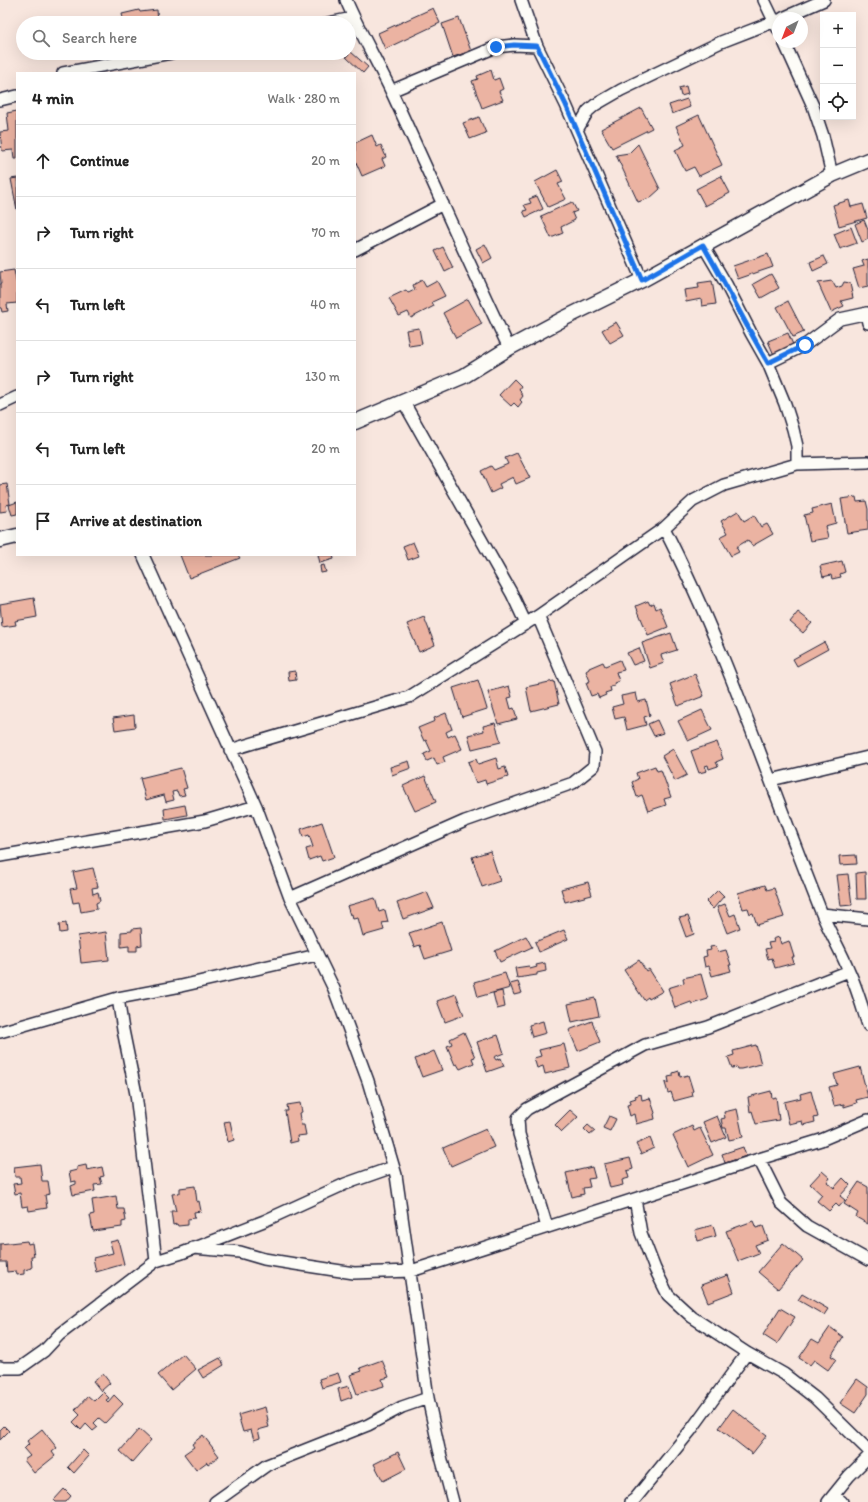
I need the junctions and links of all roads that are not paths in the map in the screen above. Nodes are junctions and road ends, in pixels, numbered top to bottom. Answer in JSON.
{"nodes":[{"id":1,"x":346,"y":0,"type":"edge"},
{"id":2,"x":521,"y":0,"type":"edge"},
{"id":3,"x":764,"y":0,"type":"edge"},
{"id":4,"x":824,"y":0,"type":"edge"},
{"id":5,"x":799,"y":12,"type":"edge"},
{"id":6,"x":772,"y":13,"type":"edge"},
{"id":7,"x":352,"y":16,"type":"edge"},
{"id":8,"x":356,"y":24,"type":"edge"},
{"id":9,"x":772,"y":24,"type":"edge"},
{"id":10,"x":537,"y":46,"type":"junction"},
{"id":11,"x":787,"y":48,"type":"edge"},
{"id":12,"x":133,"y":60,"type":"edge"},
{"id":13,"x":68,"y":72,"type":"edge"},
{"id":14,"x":391,"y":91,"type":"junction"},
{"id":15,"x":16,"y":96,"type":"edge"},
{"id":16,"x":0,"y":100,"type":"edge"},
{"id":17,"x":577,"y":130,"type":"junction"},
{"id":18,"x":868,"y":160,"type":"edge"},
{"id":19,"x":832,"y":175,"type":"junction"},
{"id":20,"x":443,"y":204,"type":"junction"},
{"id":21,"x":703,"y":245,"type":"junction"},
{"id":22,"x":356,"y":249,"type":"edge"},
{"id":23,"x":642,"y":280,"type":"junction"},
{"id":24,"x":867,"y":316,"type":"edge"},
{"id":25,"x":509,"y":348,"type":"junction"},
{"id":26,"x":768,"y":363,"type":"junction"},
{"id":27,"x":16,"y":397,"type":"edge"},
{"id":28,"x":403,"y":401,"type":"junction"},
{"id":29,"x":0,"y":405,"type":"edge"},
{"id":30,"x":356,"y":422,"type":"edge"},
{"id":31,"x":868,"y":462,"type":"edge"},
{"id":32,"x":797,"y":464,"type":"junction"},
{"id":33,"x":664,"y":528,"type":"junction"},
{"id":34,"x":16,"y":536,"type":"edge"},
{"id":35,"x":0,"y":540,"type":"edge"},
{"id":36,"x":143,"y":556,"type":"edge"},
{"id":37,"x":538,"y":616,"type":"junction"},
{"id":38,"x":526,"y":624,"type":"junction"},
{"id":39,"x":230,"y":750,"type":"junction"},
{"id":40,"x":868,"y":757,"type":"edge"},
{"id":41,"x":771,"y":780,"type":"junction"},
{"id":42,"x":256,"y":806,"type":"junction"},
{"id":43,"x":0,"y":856,"type":"edge"},
{"id":44,"x":290,"y":898,"type":"junction"},
{"id":45,"x":822,"y":914,"type":"junction"},
{"id":46,"x":868,"y":919,"type":"edge"},
{"id":47,"x":317,"y":955,"type":"junction"},
{"id":48,"x":849,"y":971,"type":"junction"},
{"id":49,"x":118,"y":998,"type":"junction"},
{"id":50,"x":868,"y":1025,"type":"edge"},
{"id":51,"x":0,"y":1032,"type":"edge"},
{"id":52,"x":868,"y":1120,"type":"edge"},
{"id":53,"x":759,"y":1158,"type":"junction"},
{"id":54,"x":393,"y":1167,"type":"junction"},
{"id":55,"x":635,"y":1199,"type":"junction"},
{"id":56,"x":548,"y":1227,"type":"junction"},
{"id":57,"x":193,"y":1248,"type":"junction"},
{"id":58,"x":868,"y":1260,"type":"edge"},
{"id":59,"x":156,"y":1261,"type":"junction"},
{"id":60,"x":410,"y":1271,"type":"junction"},
{"id":61,"x":747,"y":1353,"type":"junction"},
{"id":62,"x":0,"y":1366,"type":"edge"},
{"id":63,"x":428,"y":1398,"type":"junction"},
{"id":64,"x":868,"y":1450,"type":"edge"},
{"id":65,"x":868,"y":1458,"type":"edge"},
{"id":66,"x":835,"y":1500,"type":"edge"},
{"id":67,"x":215,"y":1502,"type":"edge"},
{"id":68,"x":453,"y":1502,"type":"edge"},
{"id":69,"x":631,"y":1502,"type":"edge"}],
"edges":[{"from":1,"to":7,"type":"street"},
{"from":2,"to":10,"type":"street"},
{"from":3,"to":6,"type":"street"},
{"from":4,"to":5,"type":"street"},
{"from":8,"to":14,"type":"street"},
{"from":9,"to":17,"type":"street"},
{"from":10,"to":14,"type":"street"},
{"from":10,"to":17,"type":"street"},
{"from":11,"to":19,"type":"street"},
{"from":12,"to":13,"type":"street"},
{"from":14,"to":20,"type":"street"},
{"from":15,"to":16,"type":"street"},
{"from":17,"to":23,"type":"street"},
{"from":18,"to":19,"type":"street"},
{"from":19,"to":21,"type":"street"},
{"from":20,"to":22,"type":"street"},
{"from":20,"to":25,"type":"street"},
{"from":21,"to":23,"type":"street"},
{"from":21,"to":26,"type":"street"},
{"from":23,"to":25,"type":"street"},
{"from":24,"to":26,"type":"street"},
{"from":25,"to":28,"type":"street"},
{"from":26,"to":32,"type":"street"},
{"from":27,"to":29,"type":"street"},
{"from":28,"to":30,"type":"street"},
{"from":28,"to":38,"type":"street"},
{"from":31,"to":32,"type":"street"},
{"from":32,"to":33,"type":"street"},
{"from":33,"to":37,"type":"street"},
{"from":33,"to":41,"type":"street"},
{"from":34,"to":35,"type":"street"},
{"from":36,"to":39,"type":"street"},
{"from":37,"to":38,"type":"street"},
{"from":37,"to":44,"type":"street"},
{"from":38,"to":39,"type":"street"},
{"from":39,"to":42,"type":"street"},
{"from":40,"to":41,"type":"street"},
{"from":41,"to":45,"type":"street"},
{"from":42,"to":43,"type":"street"},
{"from":42,"to":44,"type":"street"},
{"from":44,"to":47,"type":"street"},
{"from":45,"to":46,"type":"street"},
{"from":45,"to":48,"type":"street"},
{"from":47,"to":49,"type":"street"},
{"from":47,"to":54,"type":"street"},
{"from":48,"to":50,"type":"street"},
{"from":48,"to":56,"type":"street"},
{"from":49,"to":51,"type":"street"},
{"from":49,"to":59,"type":"street"},
{"from":52,"to":53,"type":"street"},
{"from":53,"to":55,"type":"street"},
{"from":53,"to":58,"type":"street"},
{"from":54,"to":57,"type":"street"},
{"from":54,"to":60,"type":"street"},
{"from":55,"to":56,"type":"street"},
{"from":55,"to":61,"type":"street"},
{"from":56,"to":60,"type":"street"},
{"from":57,"to":59,"type":"street"},
{"from":57,"to":60,"type":"street"},
{"from":59,"to":62,"type":"street"},
{"from":60,"to":63,"type":"street"},
{"from":61,"to":64,"type":"street"},
{"from":61,"to":69,"type":"street"},
{"from":63,"to":67,"type":"street"},
{"from":63,"to":68,"type":"street"},
{"from":65,"to":66,"type":"street"}]}
